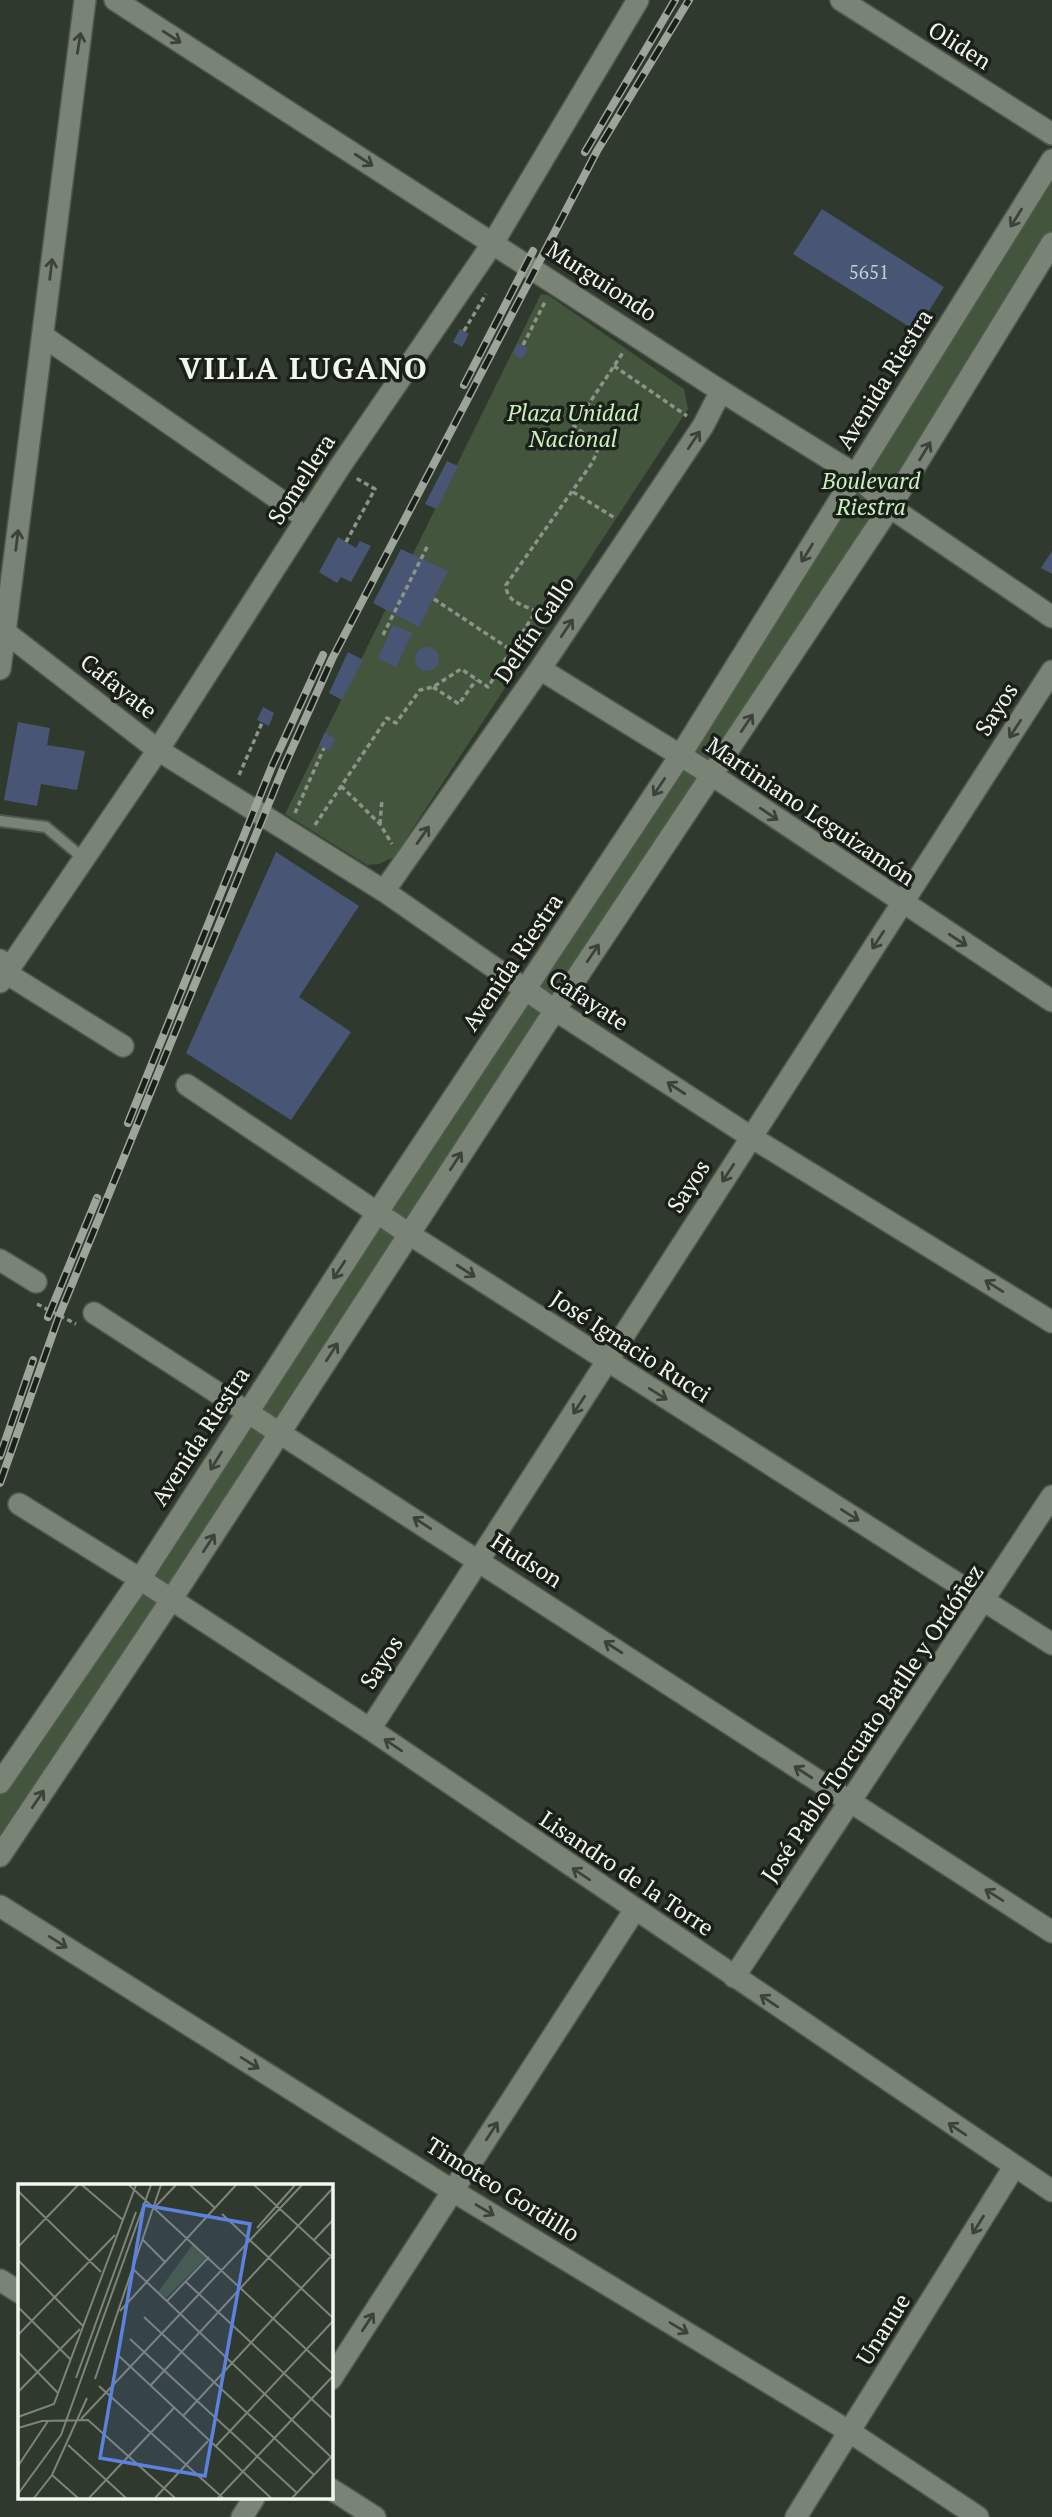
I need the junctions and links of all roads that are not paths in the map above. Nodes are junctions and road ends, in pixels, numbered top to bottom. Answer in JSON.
{"nodes":[{"id":1,"x":85,"y":0,"type":"edge"},
{"id":2,"x":115,"y":0,"type":"edge"},
{"id":3,"x":638,"y":0,"type":"edge"},
{"id":4,"x":841,"y":0,"type":"edge"},
{"id":5,"x":1052,"y":134,"type":"edge"},
{"id":6,"x":1052,"y":160,"type":"edge"},
{"id":7,"x":493,"y":243,"type":"junction"},
{"id":8,"x":1052,"y":243,"type":"edge"},
{"id":9,"x":43,"y":336,"type":"junction"},
{"id":10,"x":720,"y":391,"type":"junction"},
{"id":11,"x":856,"y":475,"type":"junction"},
{"id":12,"x":890,"y":507,"type":"junction"},
{"id":13,"x":306,"y":518,"type":"junction"},
{"id":14,"x":1052,"y":617,"type":"edge"},
{"id":15,"x":5,"y":632,"type":"junction"},
{"id":16,"x":0,"y":669,"type":"edge"},
{"id":17,"x":540,"y":669,"type":"junction"},
{"id":18,"x":1052,"y":671,"type":"edge"},
{"id":19,"x":158,"y":750,"type":"junction"},
{"id":20,"x":680,"y":756,"type":"junction"},
{"id":21,"x":712,"y":775,"type":"junction"},
{"id":22,"x":0,"y":821,"type":"edge"},
{"id":23,"x":83,"y":858,"type":"junction"},
{"id":24,"x":384,"y":891,"type":"junction"},
{"id":25,"x":902,"y":903,"type":"junction"},
{"id":26,"x":2,"y":972,"type":"edge"},
{"id":27,"x":525,"y":989,"type":"junction"},
{"id":28,"x":1052,"y":1001,"type":"edge"},
{"id":29,"x":555,"y":1010,"type":"junction"},
{"id":30,"x":123,"y":1046,"type":"dead end"},
{"id":31,"x":187,"y":1085,"type":"dead end"},
{"id":32,"x":751,"y":1137,"type":"junction"},
{"id":33,"x":377,"y":1213,"type":"junction"},
{"id":34,"x":409,"y":1234,"type":"junction"},
{"id":35,"x":0,"y":1260,"type":"edge"},
{"id":36,"x":36,"y":1282,"type":"road end"},
{"id":37,"x":94,"y":1313,"type":"road end"},
{"id":38,"x":1052,"y":1322,"type":"edge"},
{"id":39,"x":607,"y":1362,"type":"junction"},
{"id":40,"x":248,"y":1410,"type":"junction"},
{"id":41,"x":280,"y":1432,"type":"junction"},
{"id":42,"x":1052,"y":1496,"type":"edge"},
{"id":43,"x":19,"y":1504,"type":"dead end"},
{"id":44,"x":479,"y":1560,"type":"junction"},
{"id":45,"x":140,"y":1579,"type":"junction"},
{"id":46,"x":172,"y":1600,"type":"junction"},
{"id":47,"x":985,"y":1601,"type":"junction"},
{"id":48,"x":1052,"y":1644,"type":"edge"},
{"id":49,"x":370,"y":1729,"type":"junction"},
{"id":50,"x":0,"y":1783,"type":"edge"},
{"id":51,"x":851,"y":1804,"type":"junction"},
{"id":52,"x":0,"y":1856,"type":"edge"},
{"id":53,"x":0,"y":1906,"type":"edge"},
{"id":54,"x":634,"y":1910,"type":"junction"},
{"id":55,"x":1052,"y":1931,"type":"edge"},
{"id":56,"x":734,"y":1977,"type":"junction"},
{"id":57,"x":1014,"y":2167,"type":"junction"},
{"id":58,"x":453,"y":2191,"type":"junction"},
{"id":59,"x":1052,"y":2191,"type":"edge"},
{"id":60,"x":0,"y":2280,"type":"edge"},
{"id":61,"x":18,"y":2291,"type":"edge"},
{"id":62,"x":332,"y":2377,"type":"edge"},
{"id":63,"x":850,"y":2432,"type":"junction"},
{"id":64,"x":332,"y":2490,"type":"edge"},
{"id":65,"x":253,"y":2500,"type":"edge"},
{"id":66,"x":242,"y":2517,"type":"edge"},
{"id":67,"x":376,"y":2517,"type":"edge"},
{"id":68,"x":796,"y":2517,"type":"edge"},
{"id":69,"x":978,"y":2517,"type":"edge"}],
"edges":[{"from":9,"to":1,"type":"street","one_way":true},
{"from":2,"to":7,"type":"street","name":"Murguiondo","one_way":true},
{"from":3,"to":7,"type":"street","name":"Somellera"},
{"from":4,"to":5,"type":"street","name":"Oliden"},
{"from":6,"to":11,"type":"street","name":"Avenida Riestra","one_way":true},
{"from":7,"to":10,"type":"street","name":"Murguiondo"},
{"from":7,"to":13,"type":"street","name":"Somellera"},
{"from":12,"to":8,"type":"street","one_way":true},
{"from":9,"to":13,"type":"street"},
{"from":15,"to":9,"type":"street","one_way":true},
{"from":10,"to":11,"type":"street","name":"Murguiondo"},
{"from":17,"to":10,"type":"street","name":"Delfín Gallo","one_way":true},
{"from":11,"to":12,"type":"street","name":"Murguiondo"},
{"from":11,"to":20,"type":"street","name":"Avenida Riestra","one_way":true},
{"from":12,"to":14,"type":"street","name":"Murguiondo"},
{"from":21,"to":12,"type":"street","one_way":true},
{"from":13,"to":19,"type":"street","name":"Somellera"},
{"from":15,"to":16,"type":"street"},
{"from":15,"to":19,"type":"street","name":"Cafayate"},
{"from":17,"to":20,"type":"street","name":"Martiniano Leguizamón"},
{"from":24,"to":17,"type":"street","name":"Delfín Gallo","one_way":true},
{"from":18,"to":25,"type":"street","name":"Sayos","one_way":true},
{"from":19,"to":23,"type":"street","name":"Somellera"},
{"from":19,"to":24,"type":"street","name":"Cafayate"},
{"from":20,"to":21,"type":"street","name":"Martiniano Leguizamón"},
{"from":20,"to":27,"type":"street","name":"Avenida Riestra","one_way":true},
{"from":21,"to":25,"type":"street","name":"Martiniano Leguizamón","one_way":true},
{"from":29,"to":21,"type":"street","one_way":true},
{"from":22,"to":23,"type":"lane"},
{"from":23,"to":26,"type":"street","name":"Somellera"},
{"from":24,"to":27,"type":"street","name":"Cafayate"},
{"from":25,"to":28,"type":"street","name":"Martiniano Leguizamón","one_way":true},
{"from":25,"to":32,"type":"street","name":"Sayos","one_way":true},
{"from":26,"to":30,"type":"street"},
{"from":27,"to":29,"type":"street","name":"Cafayate"},
{"from":27,"to":33,"type":"street","name":"Avenida Riestra"},
{"from":32,"to":29,"type":"street","name":"Cafayate","one_way":true},
{"from":34,"to":29,"type":"street","one_way":true},
{"from":31,"to":33,"type":"street","name":"José Ignacio Rucci"},
{"from":38,"to":32,"type":"street","name":"Cafayate","one_way":true},
{"from":32,"to":39,"type":"street","name":"Sayos","one_way":true},
{"from":33,"to":34,"type":"street","name":"José Ignacio Rucci"},
{"from":33,"to":40,"type":"street","name":"Avenida Riestra","one_way":true},
{"from":34,"to":39,"type":"street","name":"José Ignacio Rucci","one_way":true},
{"from":41,"to":34,"type":"street","one_way":true},
{"from":35,"to":36,"type":"street"},
{"from":37,"to":40,"type":"street","name":"Hudson"},
{"from":39,"to":44,"type":"street","name":"Sayos","one_way":true},
{"from":39,"to":47,"type":"street","name":"José Ignacio Rucci","one_way":true},
{"from":40,"to":41,"type":"street","name":"Hudson"},
{"from":40,"to":45,"type":"street","name":"Avenida Riestra","one_way":true},
{"from":44,"to":41,"type":"street","name":"Hudson","one_way":true},
{"from":46,"to":41,"type":"street","one_way":true},
{"from":42,"to":47,"type":"street","name":"José Pablo Torcuato Batlle y Ordóñez"},
{"from":43,"to":45,"type":"street"},
{"from":44,"to":49,"type":"street","name":"Sayos"},
{"from":51,"to":44,"type":"street","name":"Hudson","one_way":true},
{"from":45,"to":46,"type":"street","name":"Lisandro de la Torre"},
{"from":45,"to":50,"type":"street","name":"Avenida Riestra"},
{"from":46,"to":49,"type":"street","name":"Lisandro de la Torre"},
{"from":52,"to":46,"type":"street","one_way":true},
{"from":47,"to":48,"type":"street","name":"José Ignacio Rucci"},
{"from":47,"to":51,"type":"street","name":"José Pablo Torcuato Batlle y Ordóñez"},
{"from":54,"to":49,"type":"street","name":"Lisandro de la Torre","one_way":true},
{"from":55,"to":51,"type":"street","name":"Hudson","one_way":true},
{"from":51,"to":56,"type":"street","name":"José Pablo Torcuato Batlle y Ordóñez"},
{"from":53,"to":58,"type":"street","name":"Timoteo Gordillo","one_way":true},
{"from":54,"to":56,"type":"street","name":"Lisandro de la Torre"},
{"from":58,"to":54,"type":"street","one_way":true},
{"from":57,"to":56,"type":"street","name":"Lisandro de la Torre","one_way":true},
{"from":57,"to":59,"type":"street","name":"Lisandro de la Torre"},
{"from":57,"to":63,"type":"street","name":"Unanue","one_way":true},
{"from":62,"to":58,"type":"street","one_way":true},
{"from":58,"to":63,"type":"street","name":"Timoteo Gordillo","one_way":true},
{"from":60,"to":61,"type":"street"},
{"from":63,"to":68,"type":"street","name":"Unanue"},
{"from":63,"to":69,"type":"street","name":"Timoteo Gordillo"},
{"from":64,"to":67,"type":"street"},
{"from":65,"to":66,"type":"street"}]}
